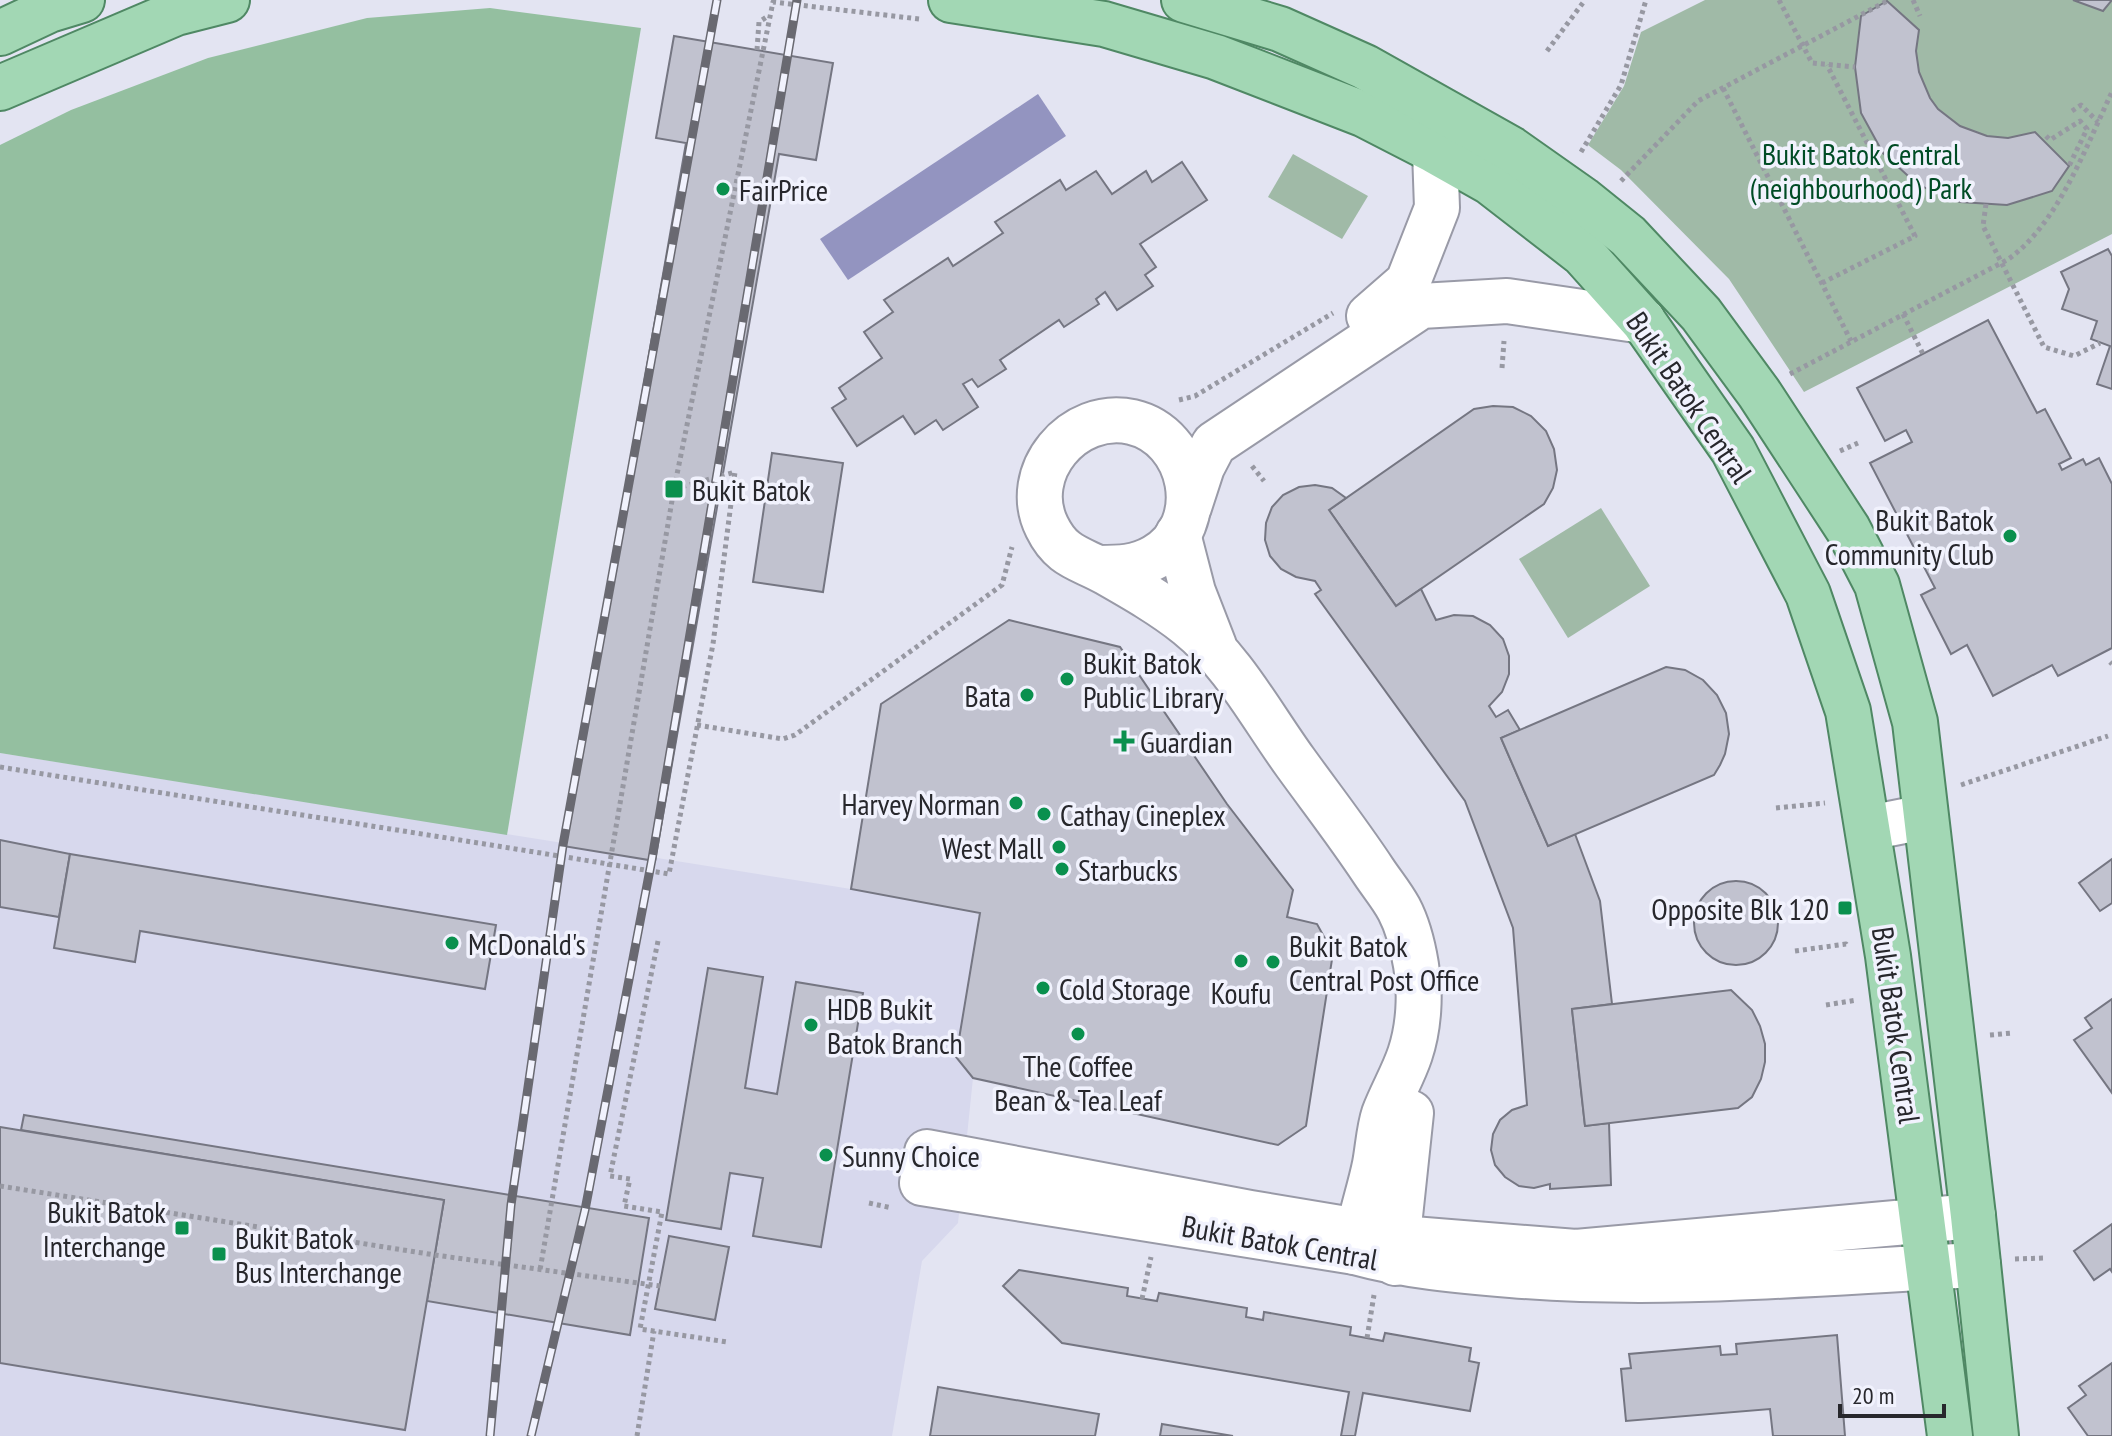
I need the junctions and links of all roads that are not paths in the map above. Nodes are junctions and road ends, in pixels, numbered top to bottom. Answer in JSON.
{"nodes":[{"id":1,"x":82,"y":0,"type":"edge"},
{"id":2,"x":227,"y":0,"type":"edge"},
{"id":3,"x":1184,"y":0,"type":"edge"},
{"id":4,"x":938,"y":10,"type":"edge"},
{"id":5,"x":0,"y":33,"type":"edge"},
{"id":6,"x":0,"y":88,"type":"edge"},
{"id":7,"x":1435,"y":151,"type":"junction"},
{"id":8,"x":1643,"y":321,"type":"junction"},
{"id":9,"x":1131,"y":422,"type":"junction"},
{"id":10,"x":1182,"y":525,"type":"junction"},
{"id":11,"x":1099,"y":568,"type":"junction"},
{"id":12,"x":1215,"y":648,"type":"junction"},
{"id":13,"x":1938,"y":802,"type":"junction"},
{"id":14,"x":1869,"y":828,"type":"junction"},
{"id":15,"x":924,"y":1167,"type":"dead end"},
{"id":16,"x":1973,"y":1216,"type":"junction"},
{"id":17,"x":1923,"y":1221,"type":"junction"},
{"id":18,"x":1377,"y":1254,"type":"junction"},
{"id":19,"x":1994,"y":1262,"type":"junction"},
{"id":20,"x":1927,"y":1267,"type":"junction"},
{"id":21,"x":1950,"y":1436,"type":"edge"},
{"id":22,"x":1996,"y":1436,"type":"edge"}],
"edges":[{"from":1,"to":5,"type":"main road"},
{"from":2,"to":6,"type":"main road"},
{"from":3,"to":13,"type":"main road","name":"Bukit Batok Central"},
{"from":4,"to":7,"type":"main road","name":"Bukit Batok Central"},
{"from":7,"to":8,"type":"main road","name":"Bukit Batok Central"},
{"from":7,"to":9,"type":"street"},
{"from":8,"to":10,"type":"street"},
{"from":8,"to":14,"type":"main road","name":"Bukit Batok Central"},
{"from":9,"to":10,"type":"street"},
{"from":9,"to":11,"type":"street"},
{"from":10,"to":11,"type":"street"},
{"from":10,"to":12,"type":"street"},
{"from":11,"to":12,"type":"street"},
{"from":12,"to":18,"type":"street"},
{"from":13,"to":14,"type":"street"},
{"from":13,"to":16,"type":"main road","name":"Bukit Batok Central"},
{"from":14,"to":17,"type":"main road","name":"Bukit Batok Central"},
{"from":15,"to":18,"type":"street","name":"Bukit Batok Central"},
{"from":16,"to":17,"type":"street","name":"Bukit Batok Central"},
{"from":16,"to":19,"type":"main road","name":"Bukit Batok Central"},
{"from":17,"to":18,"type":"street","name":"Bukit Batok Central"},
{"from":17,"to":20,"type":"main road","name":"Bukit Batok Central"},
{"from":18,"to":20,"type":"street","name":"Bukit Batok Central"},
{"from":19,"to":20,"type":"street","name":"Bukit Batok Central"},
{"from":19,"to":22,"type":"main road","name":"Bukit Batok Central"},
{"from":20,"to":21,"type":"main road","name":"Bukit Batok Central"}]}
